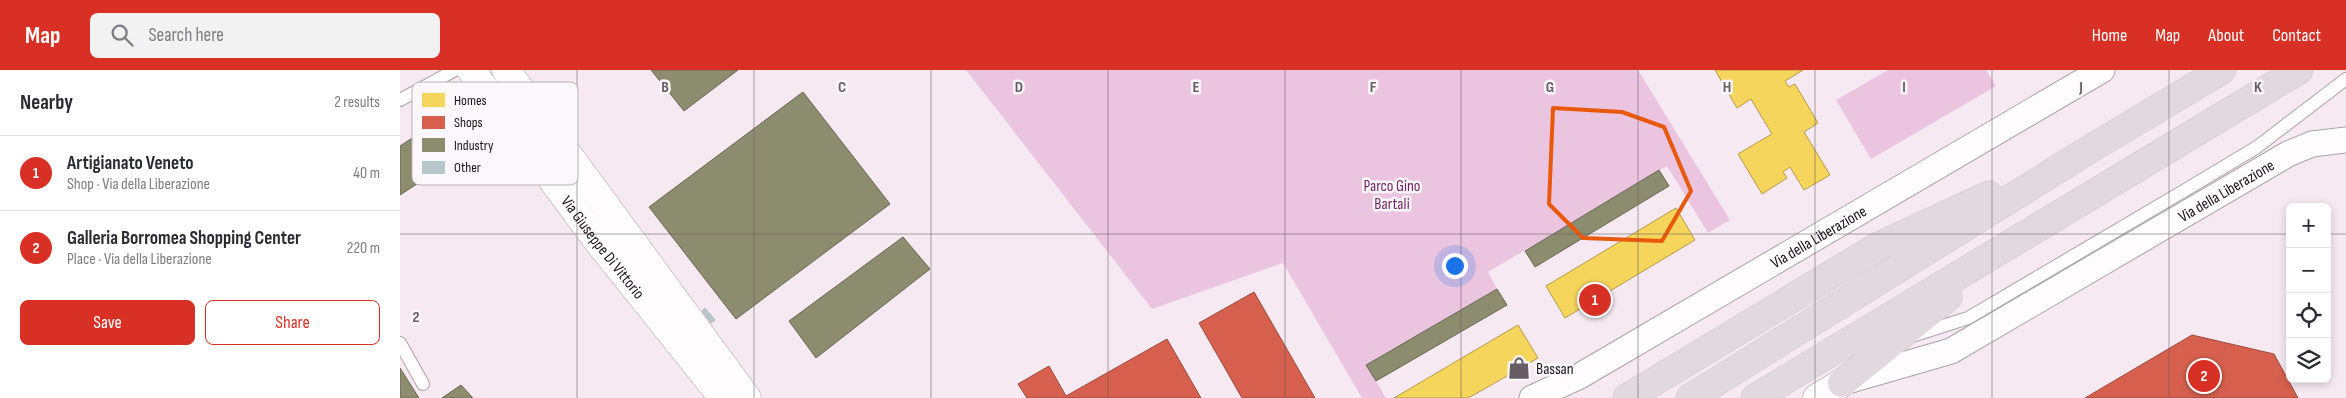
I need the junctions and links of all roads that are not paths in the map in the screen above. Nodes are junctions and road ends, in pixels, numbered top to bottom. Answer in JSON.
{"nodes":[{"id":1,"x":455,"y":70,"type":"edge"},
{"id":2,"x":471,"y":70,"type":"edge"},
{"id":3,"x":506,"y":70,"type":"edge"},
{"id":4,"x":2102,"y":70,"type":"edge"},
{"id":5,"x":2222,"y":70,"type":"edge"},
{"id":6,"x":2299,"y":70,"type":"edge"},
{"id":7,"x":2346,"y":79,"type":"edge"},
{"id":8,"x":433,"y":82,"type":"edge"},
{"id":9,"x":480,"y":82,"type":"edge"},
{"id":10,"x":515,"y":82,"type":"edge"},
{"id":11,"x":412,"y":93,"type":"edge"},
{"id":12,"x":400,"y":100,"type":"edge"},
{"id":13,"x":2346,"y":140,"type":"edge"},
{"id":14,"x":2090,"y":149,"type":"junction"},
{"id":15,"x":578,"y":168,"type":"edge"},
{"id":16,"x":556,"y":185,"type":"edge"},
{"id":17,"x":2012,"y":243,"type":"junction"},
{"id":18,"x":1896,"y":341,"type":"junction"},
{"id":19,"x":400,"y":343,"type":"edge"},
{"id":20,"x":1842,"y":383,"type":"junction"},
{"id":21,"x":423,"y":384,"type":"dead end"},
{"id":22,"x":723,"y":398,"type":"edge"},
{"id":23,"x":747,"y":398,"type":"edge"},
{"id":24,"x":1532,"y":398,"type":"edge"},
{"id":25,"x":1627,"y":398,"type":"edge"},
{"id":26,"x":1690,"y":398,"type":"edge"},
{"id":27,"x":1755,"y":398,"type":"edge"},
{"id":28,"x":1817,"y":398,"type":"edge"}],
"edges":[{"from":1,"to":8,"type":"lane"},
{"from":2,"to":9,"type":"main road","name":"Via Giuseppe Di Vittorio"},
{"from":3,"to":10,"type":"main road","name":"Via Giuseppe Di Vittorio"},
{"from":4,"to":24,"type":"street","name":"Via della Liberazione"},
{"from":5,"to":14,"type":"highway"},
{"from":6,"to":17,"type":"highway"},
{"from":7,"to":18,"type":"lane"},
{"from":11,"to":12,"type":"lane"},
{"from":13,"to":20,"type":"street","name":"Via della Liberazione"},
{"from":14,"to":25,"type":"highway"},
{"from":14,"to":26,"type":"highway"},
{"from":15,"to":23,"type":"main road","name":"Via Giuseppe Di Vittorio"},
{"from":16,"to":22,"type":"main road","name":"Via Giuseppe Di Vittorio"},
{"from":17,"to":18,"type":"highway"},
{"from":17,"to":27,"type":"highway"},
{"from":18,"to":20,"type":"highway"},
{"from":19,"to":21,"type":"lane"},
{"from":20,"to":28,"type":"main road","name":"Via della Liberazione"}]}
